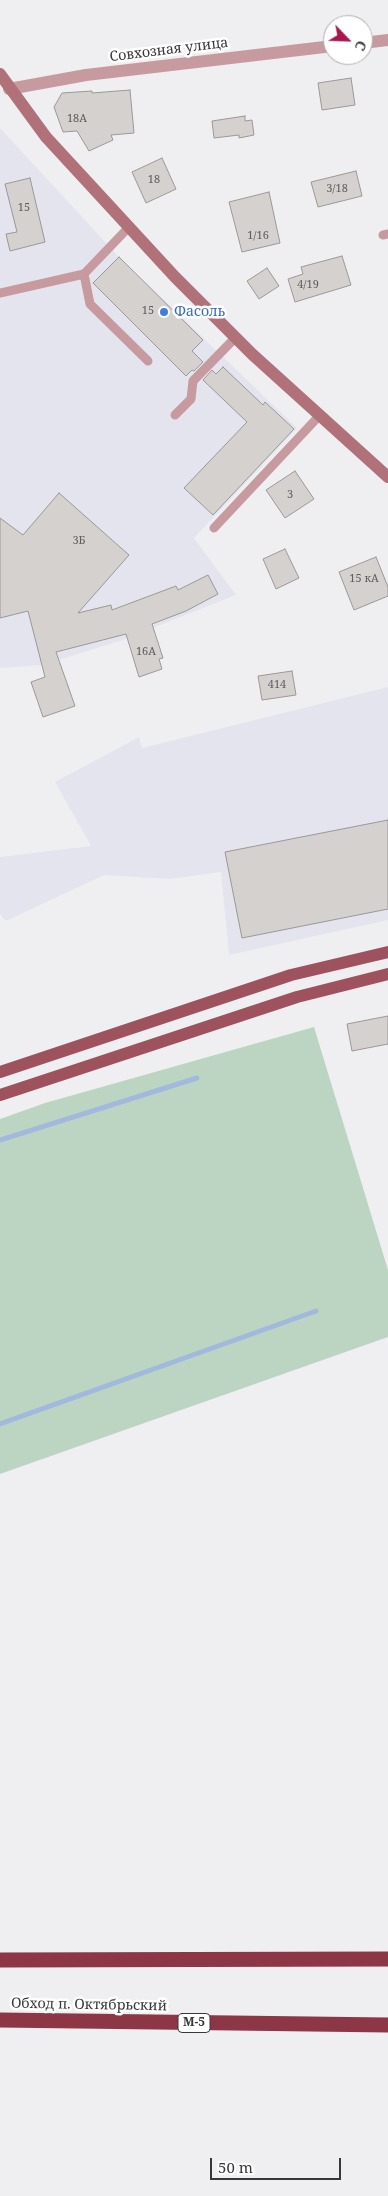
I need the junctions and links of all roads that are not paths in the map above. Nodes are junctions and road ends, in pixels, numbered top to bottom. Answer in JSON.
{"nodes":[{"id":1,"x":388,"y":40,"type":"edge"},
{"id":2,"x":373,"y":41,"type":"edge"},
{"id":3,"x":323,"y":47,"type":"edge"},
{"id":4,"x":0,"y":74,"type":"edge"},
{"id":5,"x":9,"y":89,"type":"junction"},
{"id":6,"x":129,"y":227,"type":"junction"},
{"id":7,"x":84,"y":274,"type":"junction"},
{"id":8,"x":0,"y":292,"type":"edge"},
{"id":9,"x":236,"y":337,"type":"junction"},
{"id":10,"x":148,"y":361,"type":"dead end"},
{"id":11,"x":175,"y":415,"type":"dead end"},
{"id":12,"x":320,"y":415,"type":"junction"},
{"id":13,"x":388,"y":477,"type":"edge"},
{"id":14,"x":214,"y":528,"type":"dead end"},
{"id":15,"x":388,"y":952,"type":"edge"},
{"id":16,"x":388,"y":974,"type":"edge"},
{"id":17,"x":0,"y":1072,"type":"edge"},
{"id":18,"x":0,"y":1095,"type":"edge"},
{"id":19,"x":388,"y":1959,"type":"edge"},
{"id":20,"x":0,"y":1960,"type":"edge"},
{"id":21,"x":0,"y":2020,"type":"edge"},
{"id":22,"x":388,"y":2025,"type":"edge"}],
"edges":[{"from":1,"to":2,"type":"street"},
{"from":3,"to":5,"type":"street","name":"Совхозная улица"},
{"from":4,"to":5,"type":"street"},
{"from":5,"to":6,"type":"street"},
{"from":6,"to":7,"type":"lane"},
{"from":6,"to":9,"type":"street"},
{"from":7,"to":8,"type":"lane"},
{"from":7,"to":10,"type":"lane"},
{"from":9,"to":11,"type":"lane"},
{"from":9,"to":12,"type":"street"},
{"from":12,"to":13,"type":"street"},
{"from":12,"to":14,"type":"lane"},
{"from":15,"to":17,"type":"main road"},
{"from":16,"to":18,"type":"main road"},
{"from":19,"to":20,"type":"highway"},
{"from":21,"to":22,"type":"highway","name":"Обход п. Октябрьский","number":"М-5"}]}
